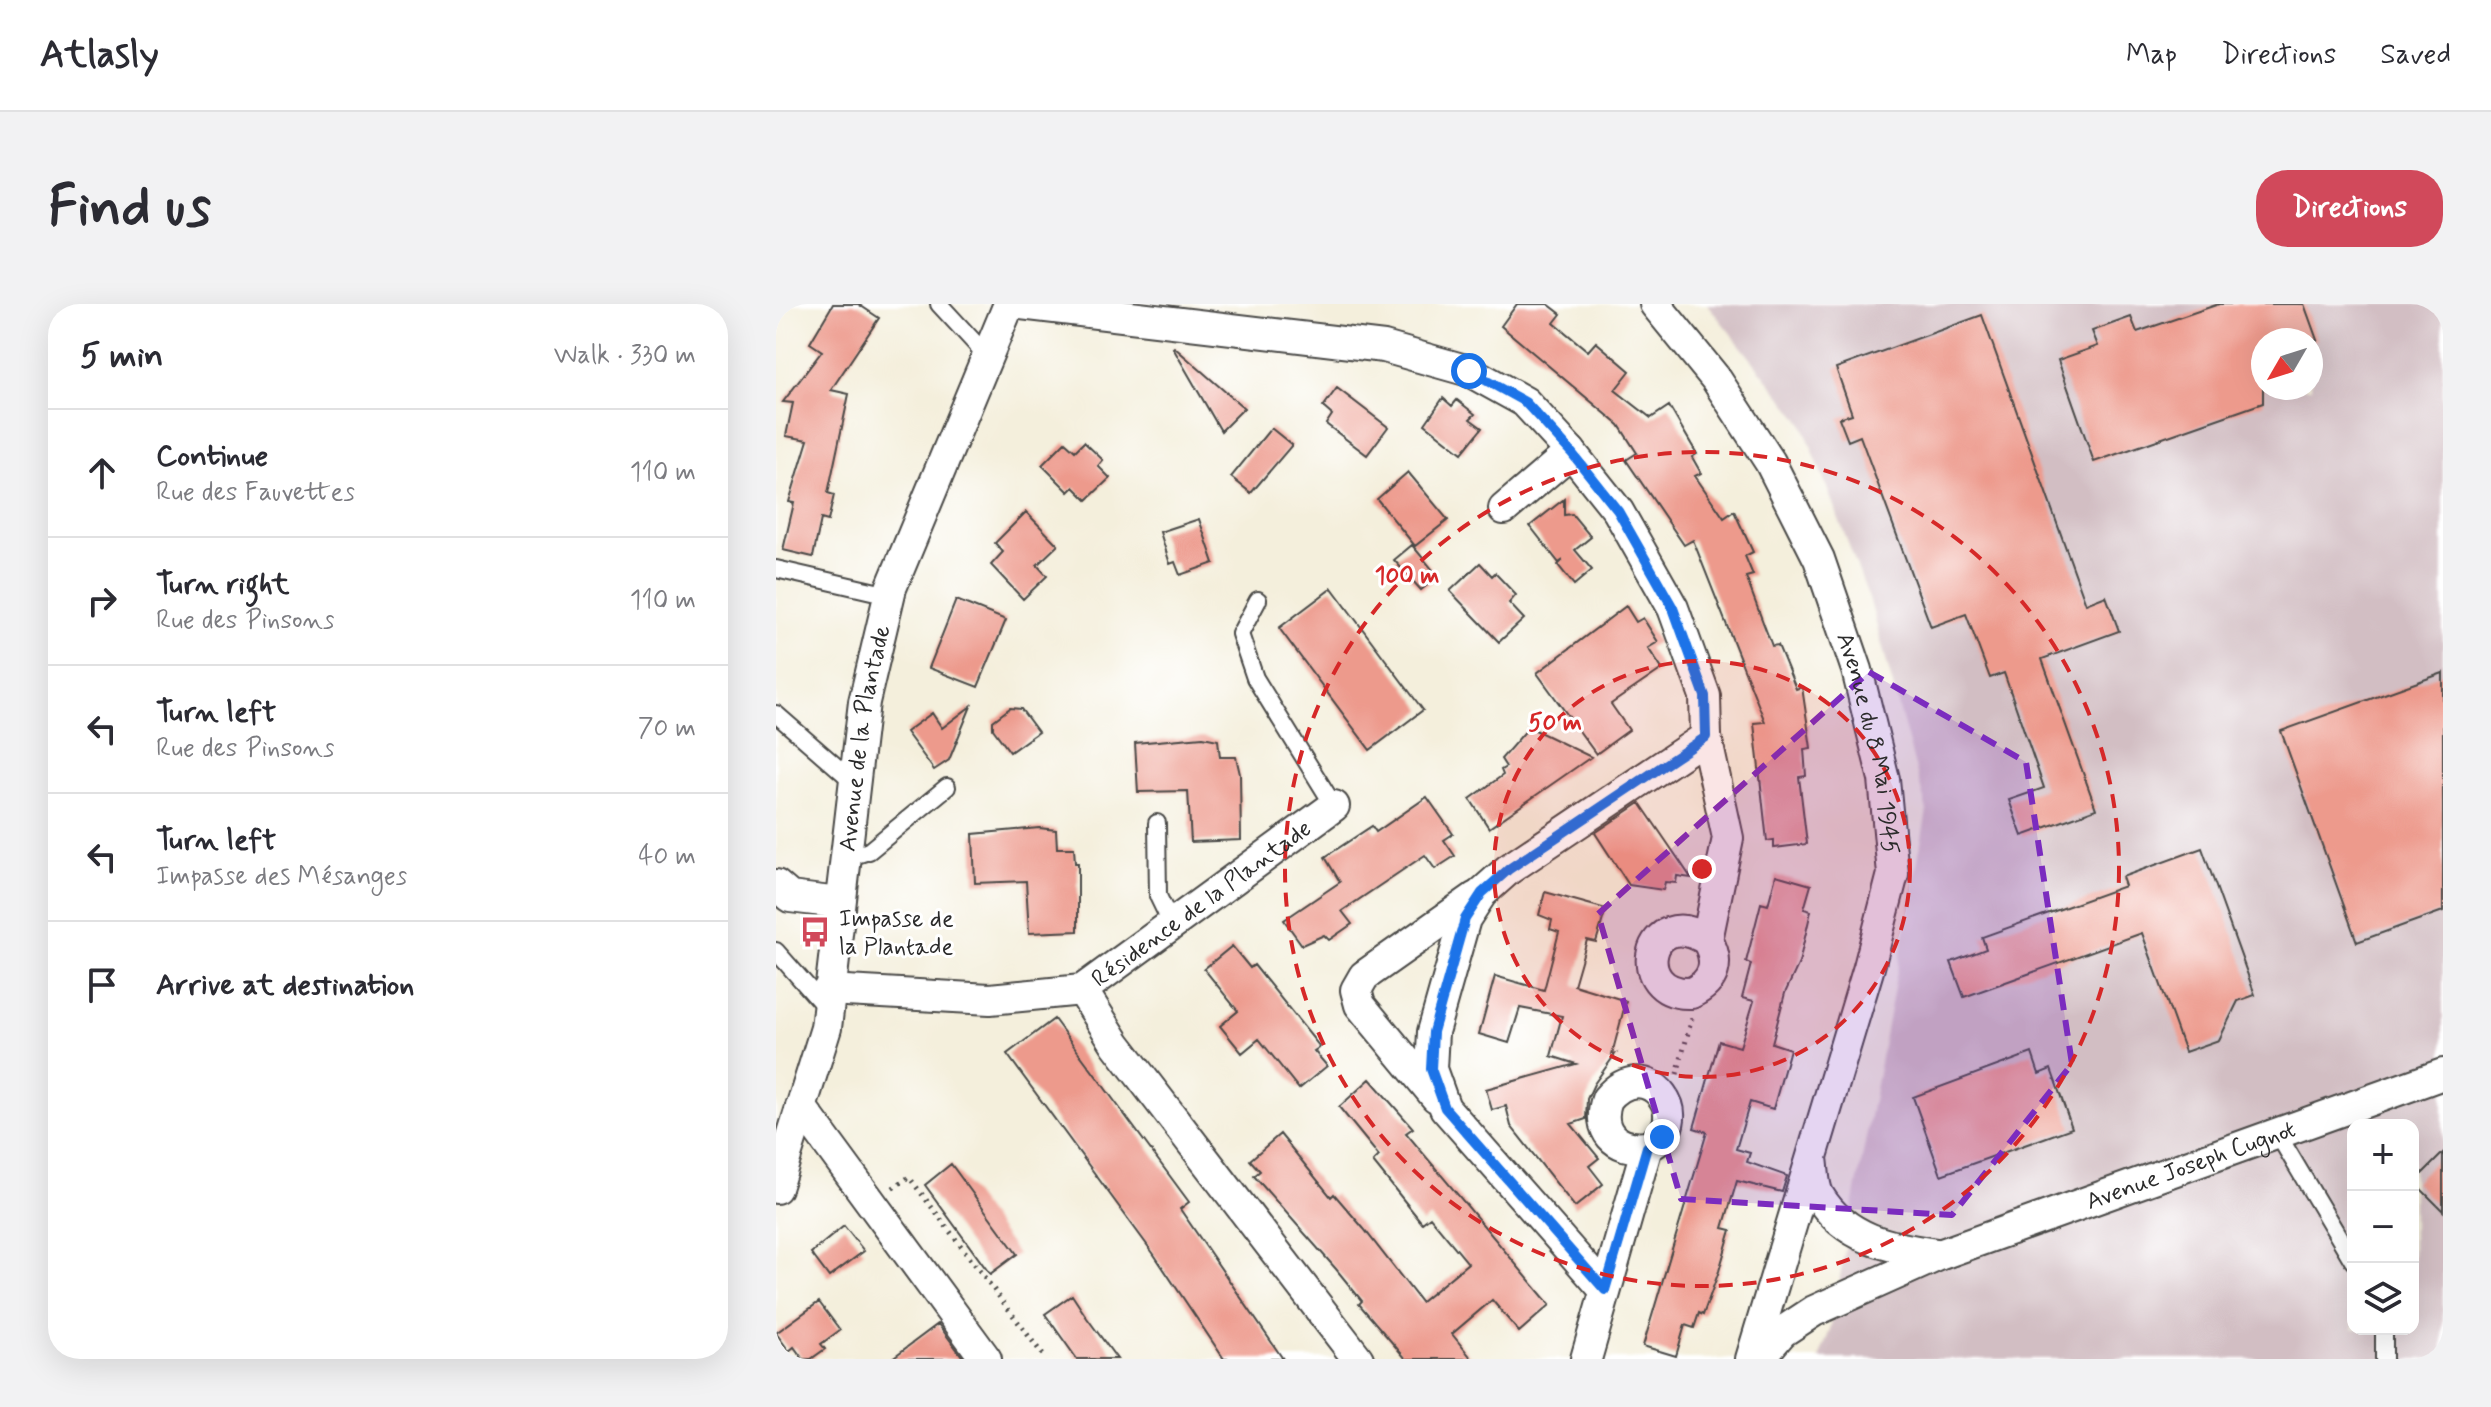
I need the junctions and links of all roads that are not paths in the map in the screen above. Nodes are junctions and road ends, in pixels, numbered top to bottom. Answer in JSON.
{"nodes":[{"id":1,"x":939,"y":304,"type":"edge"},
{"id":2,"x":1009,"y":304,"type":"edge"},
{"id":3,"x":1021,"y":304,"type":"edge"},
{"id":4,"x":1674,"y":311,"type":"edge"},
{"id":5,"x":987,"y":356,"type":"junction"},
{"id":6,"x":1571,"y":452,"type":"junction"},
{"id":7,"x":1504,"y":509,"type":"dead end"},
{"id":8,"x":776,"y":569,"type":"edge"},
{"id":9,"x":889,"y":595,"type":"junction"},
{"id":10,"x":1258,"y":600,"type":"dead end"},
{"id":11,"x":776,"y":714,"type":"edge"},
{"id":12,"x":1706,"y":737,"type":"junction"},
{"id":13,"x":854,"y":782,"type":"junction"},
{"id":14,"x":947,"y":787,"type":"dead end"},
{"id":15,"x":1334,"y":806,"type":"joint"},
{"id":16,"x":1157,"y":823,"type":"dead end"},
{"id":17,"x":844,"y":859,"type":"junction"},
{"id":18,"x":776,"y":885,"type":"edge"},
{"id":19,"x":1482,"y":893,"type":"junction"},
{"id":20,"x":839,"y":903,"type":"junction"},
{"id":21,"x":1171,"y":923,"type":"junction"},
{"id":22,"x":1707,"y":940,"type":"junction"},
{"id":23,"x":776,"y":951,"type":"edge"},
{"id":24,"x":1082,"y":990,"type":"junction"},
{"id":25,"x":828,"y":999,"type":"junction"},
{"id":26,"x":2443,"y":1074,"type":"edge"},
{"id":27,"x":801,"y":1107,"type":"junction"},
{"id":28,"x":1445,"y":1108,"type":"junction"},
{"id":29,"x":2277,"y":1133,"type":"junction"},
{"id":30,"x":1647,"y":1147,"type":"junction"},
{"id":31,"x":1812,"y":1158,"type":"junction"},
{"id":32,"x":779,"y":1173,"type":"edge"},
{"id":33,"x":2347,"y":1251,"type":"edge"},
{"id":34,"x":1939,"y":1255,"type":"junction"},
{"id":35,"x":1605,"y":1290,"type":"junction"},
{"id":36,"x":2384,"y":1335,"type":"edge"},
{"id":37,"x":986,"y":1359,"type":"edge"},
{"id":38,"x":1358,"y":1359,"type":"edge"},
{"id":39,"x":1586,"y":1359,"type":"edge"},
{"id":40,"x":1751,"y":1359,"type":"edge"},
{"id":41,"x":1759,"y":1359,"type":"edge"},
{"id":42,"x":2384,"y":1359,"type":"edge"}],
"edges":[{"from":1,"to":5,"type":"lane"},
{"from":2,"to":5,"type":"street","name":"Avenue de la Plantade"},
{"from":3,"to":6,"type":"street"},
{"from":4,"to":31,"type":"street","name":"Avenue du 8 Mai 1945"},
{"from":5,"to":9,"type":"street","name":"Avenue de la Plantade"},
{"from":6,"to":7,"type":"street"},
{"from":6,"to":12,"type":"street"},
{"from":8,"to":9,"type":"lane"},
{"from":9,"to":13,"type":"street","name":"Avenue de la Plantade"},
{"from":10,"to":15,"type":"lane","name":"Résidence de la Plantade"},
{"from":11,"to":13,"type":"lane"},
{"from":12,"to":19,"type":"street"},
{"from":12,"to":22,"type":"street"},
{"from":13,"to":17,"type":"street","name":"Avenue de la Plantade"},
{"from":14,"to":17,"type":"lane"},
{"from":15,"to":21,"type":"street","name":"Résidence de la Plantade"},
{"from":16,"to":21,"type":"lane"},
{"from":17,"to":20,"type":"street","name":"Avenue de la Plantade"},
{"from":18,"to":20,"type":"street"},
{"from":19,"to":28,"type":"street"},
{"from":19,"to":28,"type":"street"},
{"from":20,"to":25,"type":"street","name":"Avenue de la Plantade"},
{"from":21,"to":24,"type":"street","name":"Résidence de la Plantade"},
{"from":22,"to":22,"type":"street"},
{"from":23,"to":25,"type":"lane"},
{"from":24,"to":25,"type":"street","name":"Résidence de la Plantade"},
{"from":24,"to":38,"type":"street"},
{"from":25,"to":27,"type":"street","name":"Avenue de la Plantade"},
{"from":26,"to":29,"type":"street","name":"Avenue Joseph Cugnot"},
{"from":27,"to":32,"type":"street","name":"Avenue de la Plantade"},
{"from":27,"to":37,"type":"street"},
{"from":28,"to":35,"type":"street"},
{"from":29,"to":33,"type":"lane"},
{"from":29,"to":34,"type":"street","name":"Avenue Joseph Cugnot"},
{"from":30,"to":30,"type":"street"},
{"from":30,"to":35,"type":"street"},
{"from":31,"to":34,"type":"street","name":"Avenue Joseph Cugnot"},
{"from":31,"to":40,"type":"street","name":"Avenue du 8 Mai 1945"},
{"from":34,"to":41,"type":"street","name":"Avenue Joseph Cugnot"},
{"from":35,"to":39,"type":"street"},
{"from":36,"to":42,"type":"lane"}]}
